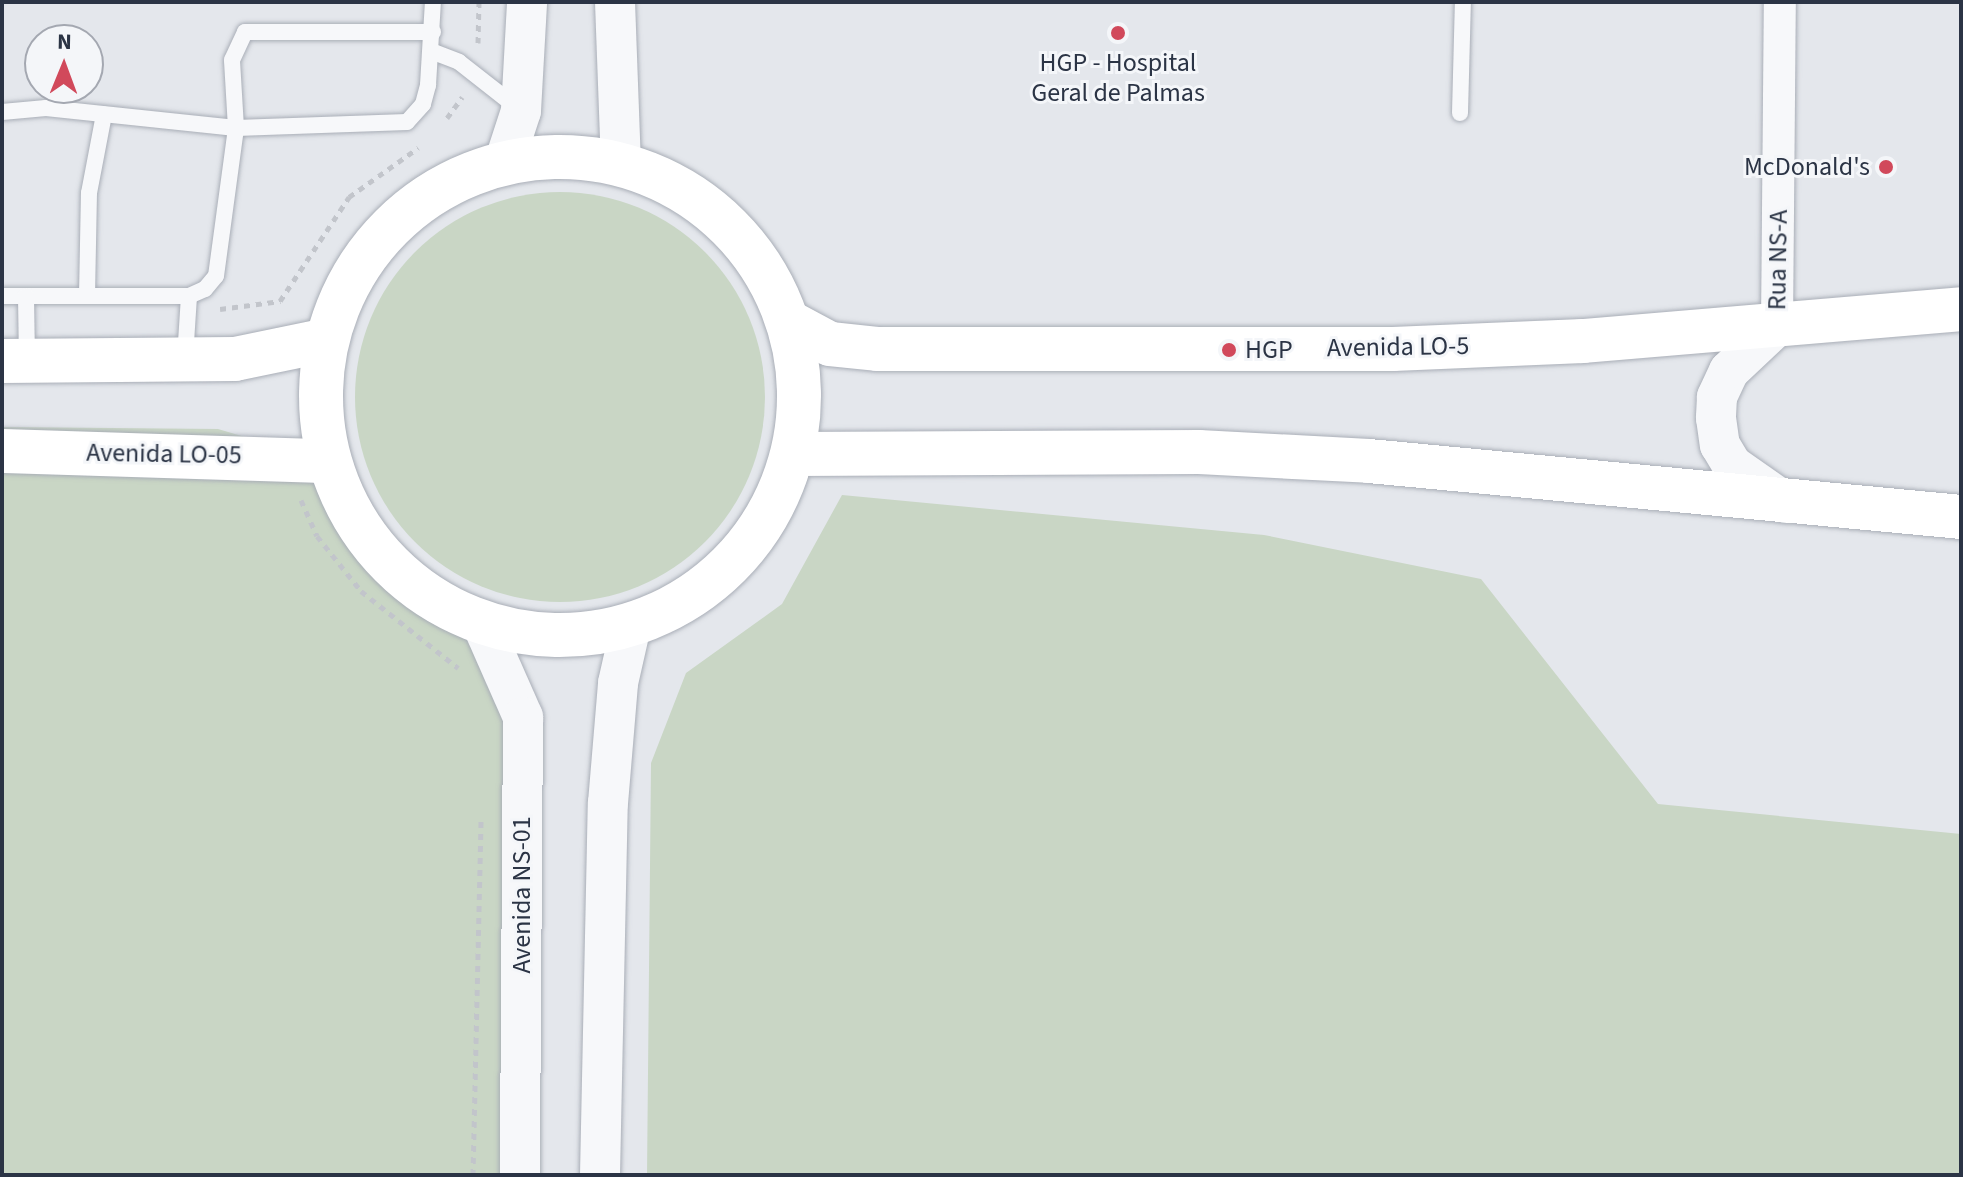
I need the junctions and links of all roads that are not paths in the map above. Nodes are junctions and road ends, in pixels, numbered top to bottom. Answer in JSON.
{"nodes":[{"id":1,"x":433,"y":2,"type":"edge"},
{"id":2,"x":527,"y":2,"type":"edge"},
{"id":3,"x":615,"y":2,"type":"edge"},
{"id":4,"x":1463,"y":2,"type":"edge"},
{"id":5,"x":1780,"y":2,"type":"edge"},
{"id":6,"x":433,"y":32,"type":"junction"},
{"id":7,"x":431,"y":51,"type":"junction"},
{"id":8,"x":521,"y":111,"type":"junction"},
{"id":9,"x":2,"y":112,"type":"edge"},
{"id":10,"x":1460,"y":113,"type":"dead end"},
{"id":11,"x":104,"y":114,"type":"junction"},
{"id":12,"x":236,"y":128,"type":"junction"},
{"id":13,"x":504,"y":163,"type":"junction"},
{"id":14,"x":621,"y":165,"type":"junction"},
{"id":15,"x":2,"y":296,"type":"edge"},
{"id":16,"x":26,"y":296,"type":"junction"},
{"id":17,"x":87,"y":296,"type":"junction"},
{"id":18,"x":189,"y":303,"type":"junction"},
{"id":19,"x":1961,"y":309,"type":"edge"},
{"id":20,"x":791,"y":323,"type":"junction"},
{"id":21,"x":1777,"y":326,"type":"junction"},
{"id":22,"x":322,"y":341,"type":"junction"},
{"id":23,"x":14,"y":361,"type":"edge"},
{"id":24,"x":185,"y":361,"type":"junction"},
{"id":25,"x":2,"y":451,"type":"edge"},
{"id":26,"x":795,"y":454,"type":"junction"},
{"id":27,"x":312,"y":477,"type":"junction"},
{"id":28,"x":1788,"y":504,"type":"junction"},
{"id":29,"x":1961,"y":517,"type":"edge"},
{"id":30,"x":482,"y":624,"type":"junction"},
{"id":31,"x":631,"y":626,"type":"junction"},
{"id":32,"x":520,"y":1175,"type":"edge"},
{"id":33,"x":600,"y":1175,"type":"edge"}],
"edges":[{"from":1,"to":6,"type":"lane"},
{"from":2,"to":8,"type":"street"},
{"from":3,"to":14,"type":"street"},
{"from":4,"to":10,"type":"lane"},
{"from":5,"to":21,"type":"street","name":"Rua NS-A"},
{"from":6,"to":7,"type":"lane"},
{"from":6,"to":12,"type":"lane"},
{"from":7,"to":8,"type":"lane"},
{"from":7,"to":12,"type":"lane"},
{"from":8,"to":13,"type":"street"},
{"from":9,"to":11,"type":"lane"},
{"from":11,"to":12,"type":"lane"},
{"from":11,"to":17,"type":"lane"},
{"from":12,"to":18,"type":"lane"},
{"from":13,"to":14,"type":"main road"},
{"from":13,"to":22,"type":"main road"},
{"from":14,"to":20,"type":"main road"},
{"from":15,"to":16,"type":"lane"},
{"from":16,"to":17,"type":"lane"},
{"from":16,"to":23,"type":"lane"},
{"from":17,"to":18,"type":"lane"},
{"from":18,"to":24,"type":"lane"},
{"from":19,"to":21,"type":"main road","name":"Avenida LO-5"},
{"from":20,"to":21,"type":"main road","name":"Avenida LO-5"},
{"from":20,"to":26,"type":"main road"},
{"from":21,"to":28,"type":"street"},
{"from":22,"to":24,"type":"main road"},
{"from":22,"to":27,"type":"main road"},
{"from":23,"to":24,"type":"main road"},
{"from":25,"to":27,"type":"main road","name":"Avenida LO-05"},
{"from":26,"to":28,"type":"main road"},
{"from":26,"to":31,"type":"main road"},
{"from":27,"to":30,"type":"main road"},
{"from":28,"to":29,"type":"main road"},
{"from":30,"to":31,"type":"main road"},
{"from":30,"to":32,"type":"street","name":"Avenida NS-01"},
{"from":31,"to":33,"type":"street"}]}
